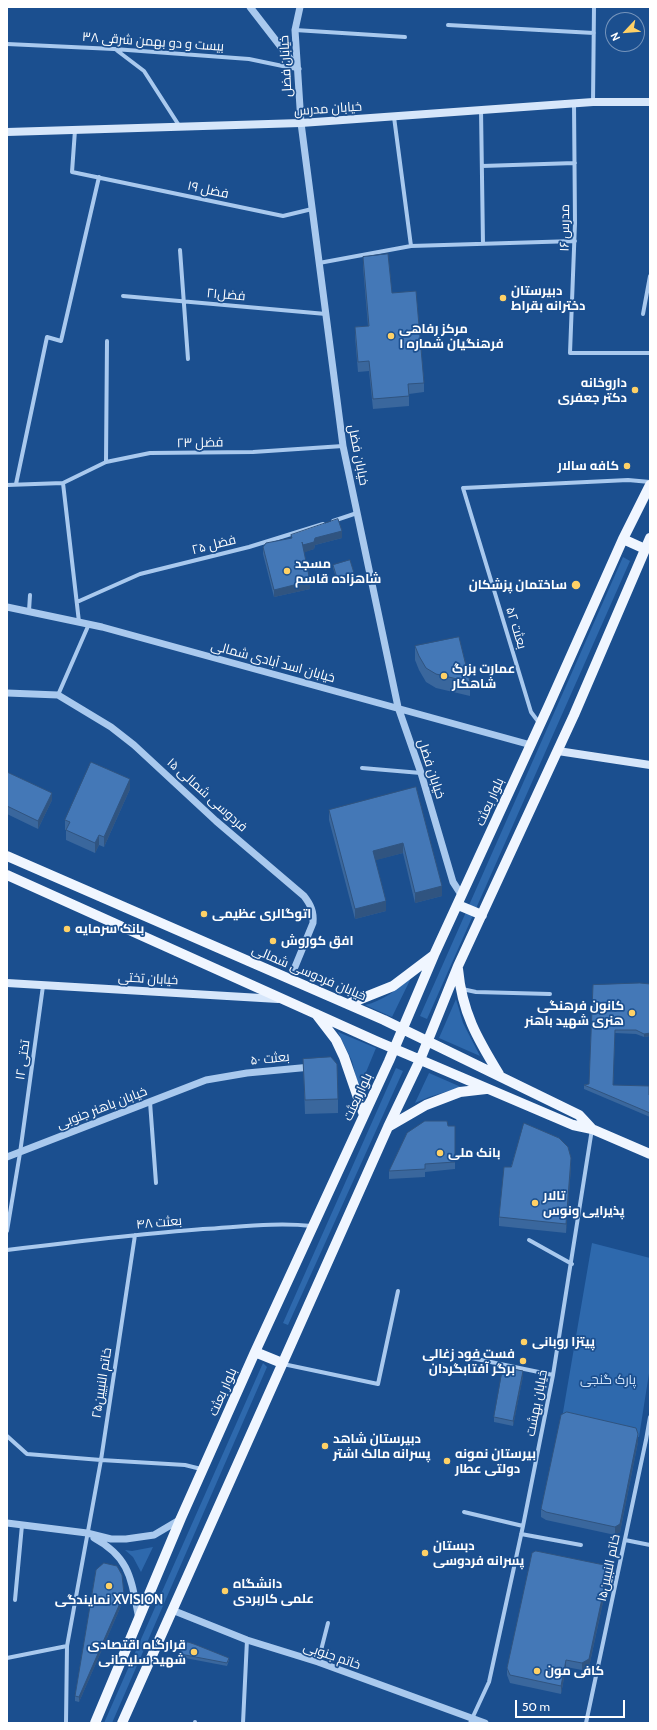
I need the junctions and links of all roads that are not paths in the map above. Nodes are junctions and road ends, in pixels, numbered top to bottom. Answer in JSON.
{"nodes":[{"id":1,"x":250,"y":7,"type":"edge"},
{"id":2,"x":300,"y":7,"type":"edge"},
{"id":3,"x":594,"y":7,"type":"edge"},
{"id":4,"x":448,"y":25,"type":"dead end"},
{"id":5,"x":295,"y":30,"type":"junction"},
{"id":6,"x":594,"y":33,"type":"junction"},
{"id":7,"x":405,"y":37,"type":"dead end"},
{"id":8,"x":7,"y":44,"type":"edge"},
{"id":9,"x":114,"y":49,"type":"junction"},
{"id":10,"x":298,"y":69,"type":"junction"},
{"id":11,"x":594,"y":102,"type":"junction"},
{"id":12,"x":650,"y":102,"type":"edge"},
{"id":13,"x":574,"y":104,"type":"junction"},
{"id":14,"x":481,"y":110,"type":"junction"},
{"id":15,"x":394,"y":117,"type":"junction"},
{"id":16,"x":301,"y":124,"type":"junction"},
{"id":17,"x":180,"y":127,"type":"junction"},
{"id":18,"x":75,"y":130,"type":"junction"},
{"id":19,"x":7,"y":132,"type":"edge"},
{"id":20,"x":575,"y":163,"type":"junction"},
{"id":21,"x":482,"y":166,"type":"junction"},
{"id":22,"x":99,"y":177,"type":"junction"},
{"id":23,"x":312,"y":209,"type":"junction"},
{"id":24,"x":575,"y":241,"type":"junction"},
{"id":25,"x":483,"y":244,"type":"junction"},
{"id":26,"x":411,"y":246,"type":"junction"},
{"id":27,"x":180,"y":250,"type":"dead end"},
{"id":28,"x":319,"y":263,"type":"junction"},
{"id":29,"x":650,"y":276,"type":"edge"},
{"id":30,"x":123,"y":296,"type":"dead end"},
{"id":31,"x":183,"y":301,"type":"junction"},
{"id":32,"x":326,"y":314,"type":"junction"},
{"id":33,"x":643,"y":314,"type":"dead end"},
{"id":34,"x":107,"y":341,"type":"dead end"},
{"id":35,"x":650,"y":354,"type":"edge"},
{"id":36,"x":188,"y":359,"type":"dead end"},
{"id":37,"x":343,"y":446,"type":"junction"},
{"id":38,"x":106,"y":462,"type":"junction"},
{"id":39,"x":63,"y":482,"type":"junction"},
{"id":40,"x":16,"y":484,"type":"junction"},
{"id":41,"x":650,"y":484,"type":"edge"},
{"id":42,"x":7,"y":485,"type":"edge"},
{"id":43,"x":358,"y":513,"type":"junction"},
{"id":44,"x":650,"y":538,"type":"edge"},
{"id":45,"x":623,"y":539,"type":"junction"},
{"id":46,"x":645,"y":549,"type":"junction"},
{"id":47,"x":30,"y":595,"type":"dead end"},
{"id":48,"x":77,"y":602,"type":"junction"},
{"id":49,"x":7,"y":607,"type":"edge"},
{"id":50,"x":29,"y":612,"type":"junction"},
{"id":51,"x":79,"y":622,"type":"junction"},
{"id":52,"x":89,"y":624,"type":"junction"},
{"id":53,"x":7,"y":692,"type":"edge"},
{"id":54,"x":58,"y":695,"type":"junction"},
{"id":55,"x":398,"y":707,"type":"junction"},
{"id":56,"x":540,"y":725,"type":"junction"},
{"id":57,"x":531,"y":745,"type":"junction"},
{"id":58,"x":558,"y":751,"type":"junction"},
{"id":59,"x":650,"y":765,"type":"edge"},
{"id":60,"x":362,"y":768,"type":"dead end"},
{"id":61,"x":421,"y":774,"type":"junction"},
{"id":62,"x":7,"y":856,"type":"edge"},
{"id":63,"x":7,"y":875,"type":"edge"},
{"id":64,"x":462,"y":896,"type":"junction"},
{"id":65,"x":458,"y":905,"type":"junction"},
{"id":66,"x":482,"y":915,"type":"junction"},
{"id":67,"x":434,"y":955,"type":"junction"},
{"id":68,"x":458,"y":966,"type":"junction"},
{"id":69,"x":290,"y":979,"type":"junction"},
{"id":70,"x":7,"y":983,"type":"edge"},
{"id":71,"x":43,"y":986,"type":"junction"},
{"id":72,"x":460,"y":989,"type":"junction"},
{"id":73,"x":550,"y":994,"type":"dead end"},
{"id":74,"x":287,"y":1000,"type":"junction"},
{"id":75,"x":348,"y":1004,"type":"junction"},
{"id":76,"x":314,"y":1012,"type":"junction"},
{"id":77,"x":403,"y":1028,"type":"junction"},
{"id":78,"x":429,"y":1041,"type":"junction"},
{"id":79,"x":394,"y":1048,"type":"junction"},
{"id":80,"x":420,"y":1060,"type":"junction"},
{"id":81,"x":321,"y":1066,"type":"edge"},
{"id":82,"x":499,"y":1074,"type":"junction"},
{"id":83,"x":206,"y":1080,"type":"joint"},
{"id":84,"x":488,"y":1089,"type":"junction"},
{"id":85,"x":150,"y":1102,"type":"junction"},
{"id":86,"x":364,"y":1115,"type":"junction"},
{"id":87,"x":388,"y":1127,"type":"junction"},
{"id":88,"x":592,"y":1129,"type":"junction"},
{"id":89,"x":20,"y":1153,"type":"junction"},
{"id":90,"x":650,"y":1154,"type":"edge"},
{"id":91,"x":7,"y":1157,"type":"edge"},
{"id":92,"x":156,"y":1184,"type":"dead end"},
{"id":93,"x":312,"y":1226,"type":"junction"},
{"id":94,"x":7,"y":1231,"type":"edge"},
{"id":95,"x":135,"y":1235,"type":"junction"},
{"id":96,"x":528,"y":1240,"type":"dead end"},
{"id":97,"x":7,"y":1250,"type":"edge"},
{"id":98,"x":572,"y":1264,"type":"junction"},
{"id":99,"x":398,"y":1292,"type":"dead end"},
{"id":100,"x":255,"y":1352,"type":"junction"},
{"id":101,"x":462,"y":1356,"type":"dead end"},
{"id":102,"x":282,"y":1364,"type":"junction"},
{"id":103,"x":553,"y":1375,"type":"junction"},
{"id":104,"x":650,"y":1417,"type":"edge"},
{"id":105,"x":7,"y":1436,"type":"edge"},
{"id":106,"x":648,"y":1440,"type":"edge"},
{"id":107,"x":101,"y":1460,"type":"junction"},
{"id":108,"x":203,"y":1469,"type":"junction"},
{"id":109,"x":464,"y":1512,"type":"dead end"},
{"id":110,"x":181,"y":1518,"type":"junction"},
{"id":111,"x":7,"y":1523,"type":"edge"},
{"id":112,"x":22,"y":1525,"type":"junction"},
{"id":113,"x":523,"y":1526,"type":"junction"},
{"id":114,"x":87,"y":1534,"type":"junction"},
{"id":115,"x":521,"y":1534,"type":"junction"},
{"id":116,"x":625,"y":1540,"type":"junction"},
{"id":117,"x":581,"y":1545,"type":"dead end"},
{"id":118,"x":650,"y":1545,"type":"edge"},
{"id":119,"x":16,"y":1600,"type":"dead end"},
{"id":120,"x":172,"y":1610,"type":"junction"},
{"id":121,"x":139,"y":1620,"type":"junction"},
{"id":122,"x":328,"y":1623,"type":"dead end"},
{"id":123,"x":247,"y":1640,"type":"junction"},
{"id":124,"x":67,"y":1646,"type":"junction"},
{"id":125,"x":7,"y":1658,"type":"edge"},
{"id":126,"x":318,"y":1662,"type":"junction"},
{"id":127,"x":470,"y":1721,"type":"edge"},
{"id":128,"x":66,"y":1723,"type":"edge"},
{"id":129,"x":94,"y":1723,"type":"edge"},
{"id":130,"x":122,"y":1723,"type":"edge"},
{"id":131,"x":243,"y":1723,"type":"edge"},
{"id":132,"x":485,"y":1723,"type":"edge"},
{"id":133,"x":586,"y":1723,"type":"edge"}],
"edges":[{"from":1,"to":10,"type":"street"},
{"from":2,"to":5,"type":"street","name":"خیابان فضل"},
{"from":3,"to":6,"type":"street"},
{"from":4,"to":6,"type":"street"},
{"from":5,"to":7,"type":"street"},
{"from":5,"to":10,"type":"street","name":"خیابان فضل"},
{"from":6,"to":11,"type":"street"},
{"from":8,"to":9,"type":"street","name":"بیست و دو بهمن شرقی ۳۸"},
{"from":9,"to":10,"type":"street","name":"بیست و دو بهمن شرقی ۳۸"},
{"from":9,"to":17,"type":"street"},
{"from":10,"to":16,"type":"street","name":"خیابان فضل"},
{"from":11,"to":12,"type":"main road","name":"خیابان مدرس"},
{"from":11,"to":13,"type":"main road","name":"خیابان مدرس"},
{"from":13,"to":14,"type":"main road","name":"خیابان مدرس"},
{"from":13,"to":20,"type":"street","name":"مدرس ۱۶"},
{"from":14,"to":15,"type":"main road","name":"خیابان مدرس"},
{"from":14,"to":21,"type":"street"},
{"from":15,"to":16,"type":"main road","name":"خیابان مدرس"},
{"from":15,"to":26,"type":"street"},
{"from":16,"to":17,"type":"main road","name":"خیابان مدرس"},
{"from":16,"to":23,"type":"street","name":"خیابان فضل"},
{"from":17,"to":18,"type":"main road","name":"خیابان مدرس"},
{"from":18,"to":19,"type":"main road","name":"خیابان مدرس"},
{"from":18,"to":22,"type":"street","name":"فضل ۱۹"},
{"from":20,"to":21,"type":"street"},
{"from":20,"to":24,"type":"street","name":"مدرس ۱۶"},
{"from":21,"to":25,"type":"street"},
{"from":22,"to":23,"type":"street","name":"فضل ۱۹"},
{"from":22,"to":40,"type":"street"},
{"from":23,"to":28,"type":"street","name":"خیابان فضل"},
{"from":24,"to":25,"type":"street"},
{"from":24,"to":35,"type":"street","name":"مدرس ۱۶"},
{"from":25,"to":26,"type":"street"},
{"from":26,"to":28,"type":"street"},
{"from":27,"to":31,"type":"street"},
{"from":28,"to":32,"type":"street","name":"خیابان فضل"},
{"from":29,"to":33,"type":"street"},
{"from":30,"to":31,"type":"street","name":"فضل۲۱"},
{"from":31,"to":32,"type":"street","name":"فضل۲۱"},
{"from":31,"to":36,"type":"street"},
{"from":32,"to":37,"type":"street","name":"خیابان فضل"},
{"from":34,"to":38,"type":"street"},
{"from":37,"to":38,"type":"street","name":"فضل ۲۳"},
{"from":37,"to":43,"type":"street","name":"خیابان فضل"},
{"from":38,"to":39,"type":"street","name":"فضل ۲۳"},
{"from":39,"to":40,"type":"street"},
{"from":39,"to":48,"type":"street"},
{"from":40,"to":42,"type":"street"},
{"from":41,"to":45,"type":"main road","name":"بلوار بعثت"},
{"from":41,"to":56,"type":"street","name":"بعثت ۵۲"},
{"from":43,"to":48,"type":"street","name":"فضل ۲۵"},
{"from":43,"to":55,"type":"street","name":"خیابان فضل"},
{"from":44,"to":46,"type":"main road"},
{"from":45,"to":46,"type":"main road"},
{"from":45,"to":56,"type":"main road","name":"بلوار بعثت"},
{"from":46,"to":58,"type":"main road"},
{"from":47,"to":50,"type":"street"},
{"from":48,"to":51,"type":"street"},
{"from":49,"to":50,"type":"street","name":"خیابان اسد آبادی شمالی"},
{"from":50,"to":51,"type":"street","name":"خیابان اسد آبادی شمالی"},
{"from":51,"to":52,"type":"street","name":"خیابان اسد آبادی شمالی"},
{"from":52,"to":54,"type":"street"},
{"from":52,"to":55,"type":"street","name":"خیابان اسد آبادی شمالی"},
{"from":53,"to":54,"type":"street","name":"فردوسی شمالی ۱۵"},
{"from":54,"to":69,"type":"street","name":"فردوسی شمالی ۱۵"},
{"from":55,"to":57,"type":"street","name":"خیابان اسد آبادی شمالی"},
{"from":55,"to":61,"type":"street","name":"خیابان فضل"},
{"from":56,"to":57,"type":"main road","name":"بلوار بعثت"},
{"from":57,"to":64,"type":"main road","name":"بلوار بعثت"},
{"from":58,"to":59,"type":"main road"},
{"from":58,"to":66,"type":"main road"},
{"from":60,"to":61,"type":"street"},
{"from":61,"to":64,"type":"street","name":"خیابان فضل"},
{"from":62,"to":69,"type":"main road","name":"خیابان فردوسی شمالی"},
{"from":63,"to":74,"type":"main road"},
{"from":64,"to":65,"type":"main road","name":"بلوار بعثت"},
{"from":65,"to":66,"type":"main road"},
{"from":65,"to":67,"type":"main road","name":"بلوار بعثت"},
{"from":66,"to":68,"type":"main road"},
{"from":67,"to":75,"type":"main road"},
{"from":67,"to":77,"type":"main road","name":"بلوار بعثت"},
{"from":68,"to":72,"type":"main road"},
{"from":68,"to":78,"type":"main road"},
{"from":69,"to":75,"type":"main road","name":"خیابان فردوسی شمالی"},
{"from":70,"to":71,"type":"main road","name":"خیابان تختی"},
{"from":71,"to":74,"type":"main road","name":"خیابان تختی"},
{"from":71,"to":89,"type":"street","name":"تختی ۱۲"},
{"from":72,"to":73,"type":"street"},
{"from":72,"to":82,"type":"main road"},
{"from":74,"to":76,"type":"main road"},
{"from":75,"to":77,"type":"main road","name":"خیابان فردوسی شمالی"},
{"from":76,"to":79,"type":"main road"},
{"from":76,"to":86,"type":"main road"},
{"from":77,"to":78,"type":"main road","name":"خیابان فردوسی شمالی"},
{"from":77,"to":79,"type":"main road","name":"بلوار بعثت"},
{"from":78,"to":80,"type":"main road"},
{"from":78,"to":82,"type":"main road","name":"خیابان فردوسی شمالی"},
{"from":79,"to":80,"type":"main road","name":"خیابان فردوسی شمالی"},
{"from":79,"to":86,"type":"main road","name":"بلوار بعثت"},
{"from":80,"to":84,"type":"main road","name":"خیابان فردوسی شمالی"},
{"from":80,"to":87,"type":"main road"},
{"from":81,"to":83,"type":"street","name":"بعثت ۵۰"},
{"from":82,"to":88,"type":"main road","name":"خیابان فردوسی شمالی"},
{"from":83,"to":85,"type":"street","name":"خیابان باهنر جنوبی"},
{"from":84,"to":87,"type":"main road"},
{"from":84,"to":88,"type":"main road","name":"خیابان فردوسی شمالی"},
{"from":85,"to":89,"type":"street","name":"خیابان باهنر جنوبی"},
{"from":85,"to":92,"type":"street"},
{"from":86,"to":93,"type":"main road","name":"بلوار بعثت"},
{"from":87,"to":102,"type":"main road"},
{"from":88,"to":90,"type":"main road","name":"خیابان فردوسی شمالی"},
{"from":88,"to":98,"type":"street","name":"خیابان بهشت"},
{"from":89,"to":91,"type":"street","name":"خیابان باهنر جنوبی"},
{"from":89,"to":94,"type":"street","name":"تختی ۱۲"},
{"from":93,"to":95,"type":"street","name":"بعثت ۴۸"},
{"from":93,"to":100,"type":"main road","name":"بلوار بعثت"},
{"from":95,"to":97,"type":"street","name":"بعثت ۴۸"},
{"from":95,"to":107,"type":"street","name":"خاتم النبیین۲۵"},
{"from":96,"to":98,"type":"street"},
{"from":98,"to":103,"type":"street","name":"خیابان بهشت"},
{"from":99,"to":102,"type":"street"},
{"from":100,"to":102,"type":"main road"},
{"from":100,"to":108,"type":"main road","name":"بلوار بعثت"},
{"from":101,"to":103,"type":"street"},
{"from":102,"to":120,"type":"main road"},
{"from":103,"to":113,"type":"street","name":"خیابان بهشت"},
{"from":104,"to":106,"type":"street","name":"خاتم النببین۱۵"},
{"from":105,"to":107,"type":"street"},
{"from":106,"to":116,"type":"street","name":"خاتم النببین۱۵"},
{"from":107,"to":108,"type":"street"},
{"from":107,"to":114,"type":"street","name":"خاتم النبیین۲۵"},
{"from":108,"to":110,"type":"main road","name":"بلوار بعثت"},
{"from":109,"to":113,"type":"street"},
{"from":110,"to":114,"type":"street"},
{"from":110,"to":121,"type":"main road","name":"بلوار بعثت"},
{"from":111,"to":112,"type":"street"},
{"from":112,"to":114,"type":"street"},
{"from":112,"to":119,"type":"street"},
{"from":113,"to":115,"type":"street","name":"خیابان بهشت"},
{"from":114,"to":121,"type":"street"},
{"from":114,"to":124,"type":"street","name":"خاتم النبیین۲۵"},
{"from":115,"to":117,"type":"street"},
{"from":115,"to":127,"type":"street","name":"خیابان بهشت"},
{"from":116,"to":118,"type":"street"},
{"from":116,"to":133,"type":"street","name":"خاتم النببین۱۵"},
{"from":120,"to":123,"type":"street","name":"خاتم جنوبی"},
{"from":120,"to":130,"type":"main road"},
{"from":121,"to":129,"type":"main road","name":"بلوار بعثت"},
{"from":122,"to":126,"type":"street"},
{"from":123,"to":126,"type":"street","name":"خاتم جنوبی"},
{"from":123,"to":131,"type":"street"},
{"from":124,"to":125,"type":"street"},
{"from":124,"to":128,"type":"street","name":"خاتم النبیین۲۵"},
{"from":126,"to":127,"type":"street","name":"خاتم جنوبی"},
{"from":127,"to":132,"type":"street","name":"خاتم جنوبی"}]}
